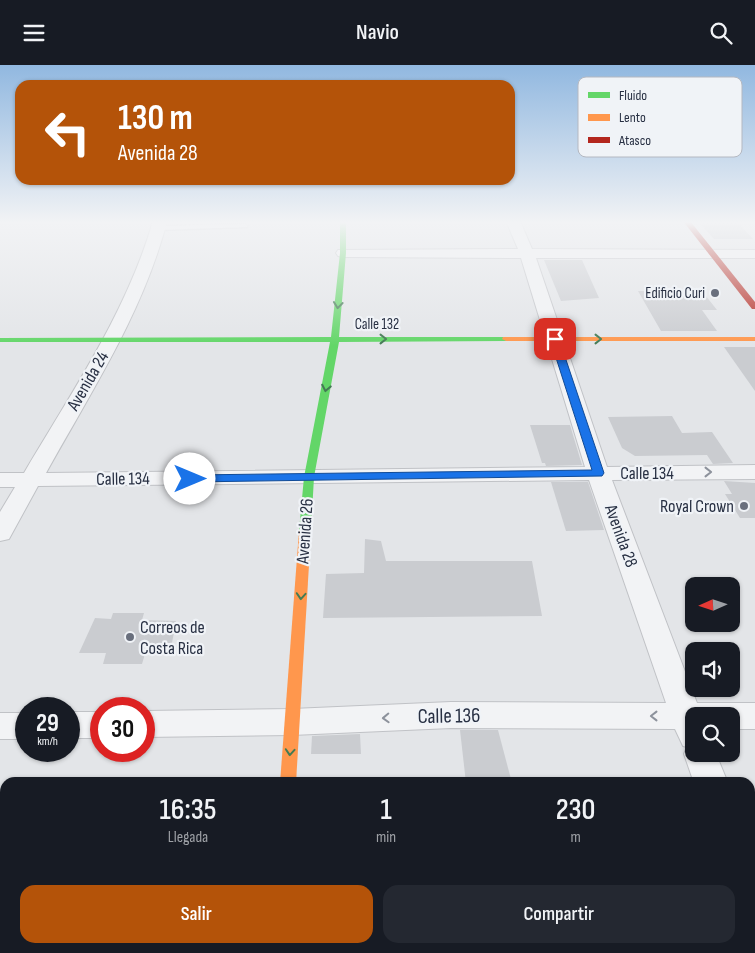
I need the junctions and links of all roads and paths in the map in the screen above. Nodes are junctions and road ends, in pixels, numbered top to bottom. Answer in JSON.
{"nodes":[{"id":1,"x":147,"y":262,"type":"edge"},
{"id":2,"x":342,"y":262,"type":"edge"},
{"id":3,"x":530,"y":262,"type":"edge"},
{"id":4,"x":719,"y":262,"type":"edge"},
{"id":5,"x":755,"y":307,"type":"edge"},
{"id":6,"x":555,"y":339,"type":"junction"},
{"id":7,"x":755,"y":339,"type":"edge"},
{"id":8,"x":0,"y":340,"type":"edge"},
{"id":9,"x":335,"y":340,"type":"junction"},
{"id":10,"x":111,"y":341,"type":"junction"},
{"id":11,"x":755,"y":472,"type":"edge"},
{"id":12,"x":598,"y":473,"type":"junction"},
{"id":13,"x":309,"y":477,"type":"junction"},
{"id":14,"x":0,"y":480,"type":"edge"},
{"id":15,"x":30,"y":481,"type":"junction"},
{"id":16,"x":0,"y":533,"type":"edge"},
{"id":17,"x":685,"y":712,"type":"edge"},
{"id":18,"x":755,"y":716,"type":"edge"},
{"id":19,"x":740,"y":718,"type":"edge"},
{"id":20,"x":292,"y":721,"type":"junction"},
{"id":21,"x":155,"y":724,"type":"edge"},
{"id":22,"x":0,"y":726,"type":"edge"},
{"id":23,"x":15,"y":726,"type":"edge"},
{"id":24,"x":685,"y":726,"type":"edge"},
{"id":25,"x":703,"y":762,"type":"edge"},
{"id":26,"x":288,"y":777,"type":"edge"},
{"id":27,"x":709,"y":777,"type":"edge"}],
"edges":[{"from":1,"to":10,"type":"street","name":"Avenida 24"},
{"from":2,"to":9,"type":"street","name":"Avenida 26","one_way":true},
{"from":3,"to":6,"type":"street","name":"Avenida 28"},
{"from":4,"to":5,"type":"street"},
{"from":6,"to":7,"type":"street","name":"Calle 132","one_way":true},
{"from":9,"to":6,"type":"street","name":"Calle 132","one_way":true},
{"from":6,"to":12,"type":"street","name":"Avenida 28"},
{"from":8,"to":10,"type":"street","name":"Calle 132"},
{"from":9,"to":10,"type":"street","name":"Calle 132"},
{"from":9,"to":13,"type":"street","name":"Avenida 26","one_way":true},
{"from":10,"to":15,"type":"street","name":"Avenida 24"},
{"from":12,"to":11,"type":"street","name":"Calle 134","one_way":true},
{"from":12,"to":13,"type":"street","name":"Calle 134"},
{"from":12,"to":17,"type":"street","name":"Avenida 28"},
{"from":13,"to":15,"type":"street","name":"Calle 134"},
{"from":13,"to":20,"type":"street","name":"Avenida 26","one_way":true},
{"from":14,"to":15,"type":"street","name":"Calle 134"},
{"from":15,"to":16,"type":"street","name":"Avenida 24"},
{"from":18,"to":19,"type":"street","name":"Calle 136"},
{"from":20,"to":21,"type":"street","name":"Calle 136"},
{"from":24,"to":20,"type":"street","name":"Calle 136","one_way":true},
{"from":20,"to":26,"type":"street","name":"Avenida 26","one_way":true},
{"from":22,"to":23,"type":"street"},
{"from":25,"to":27,"type":"street"}]}
